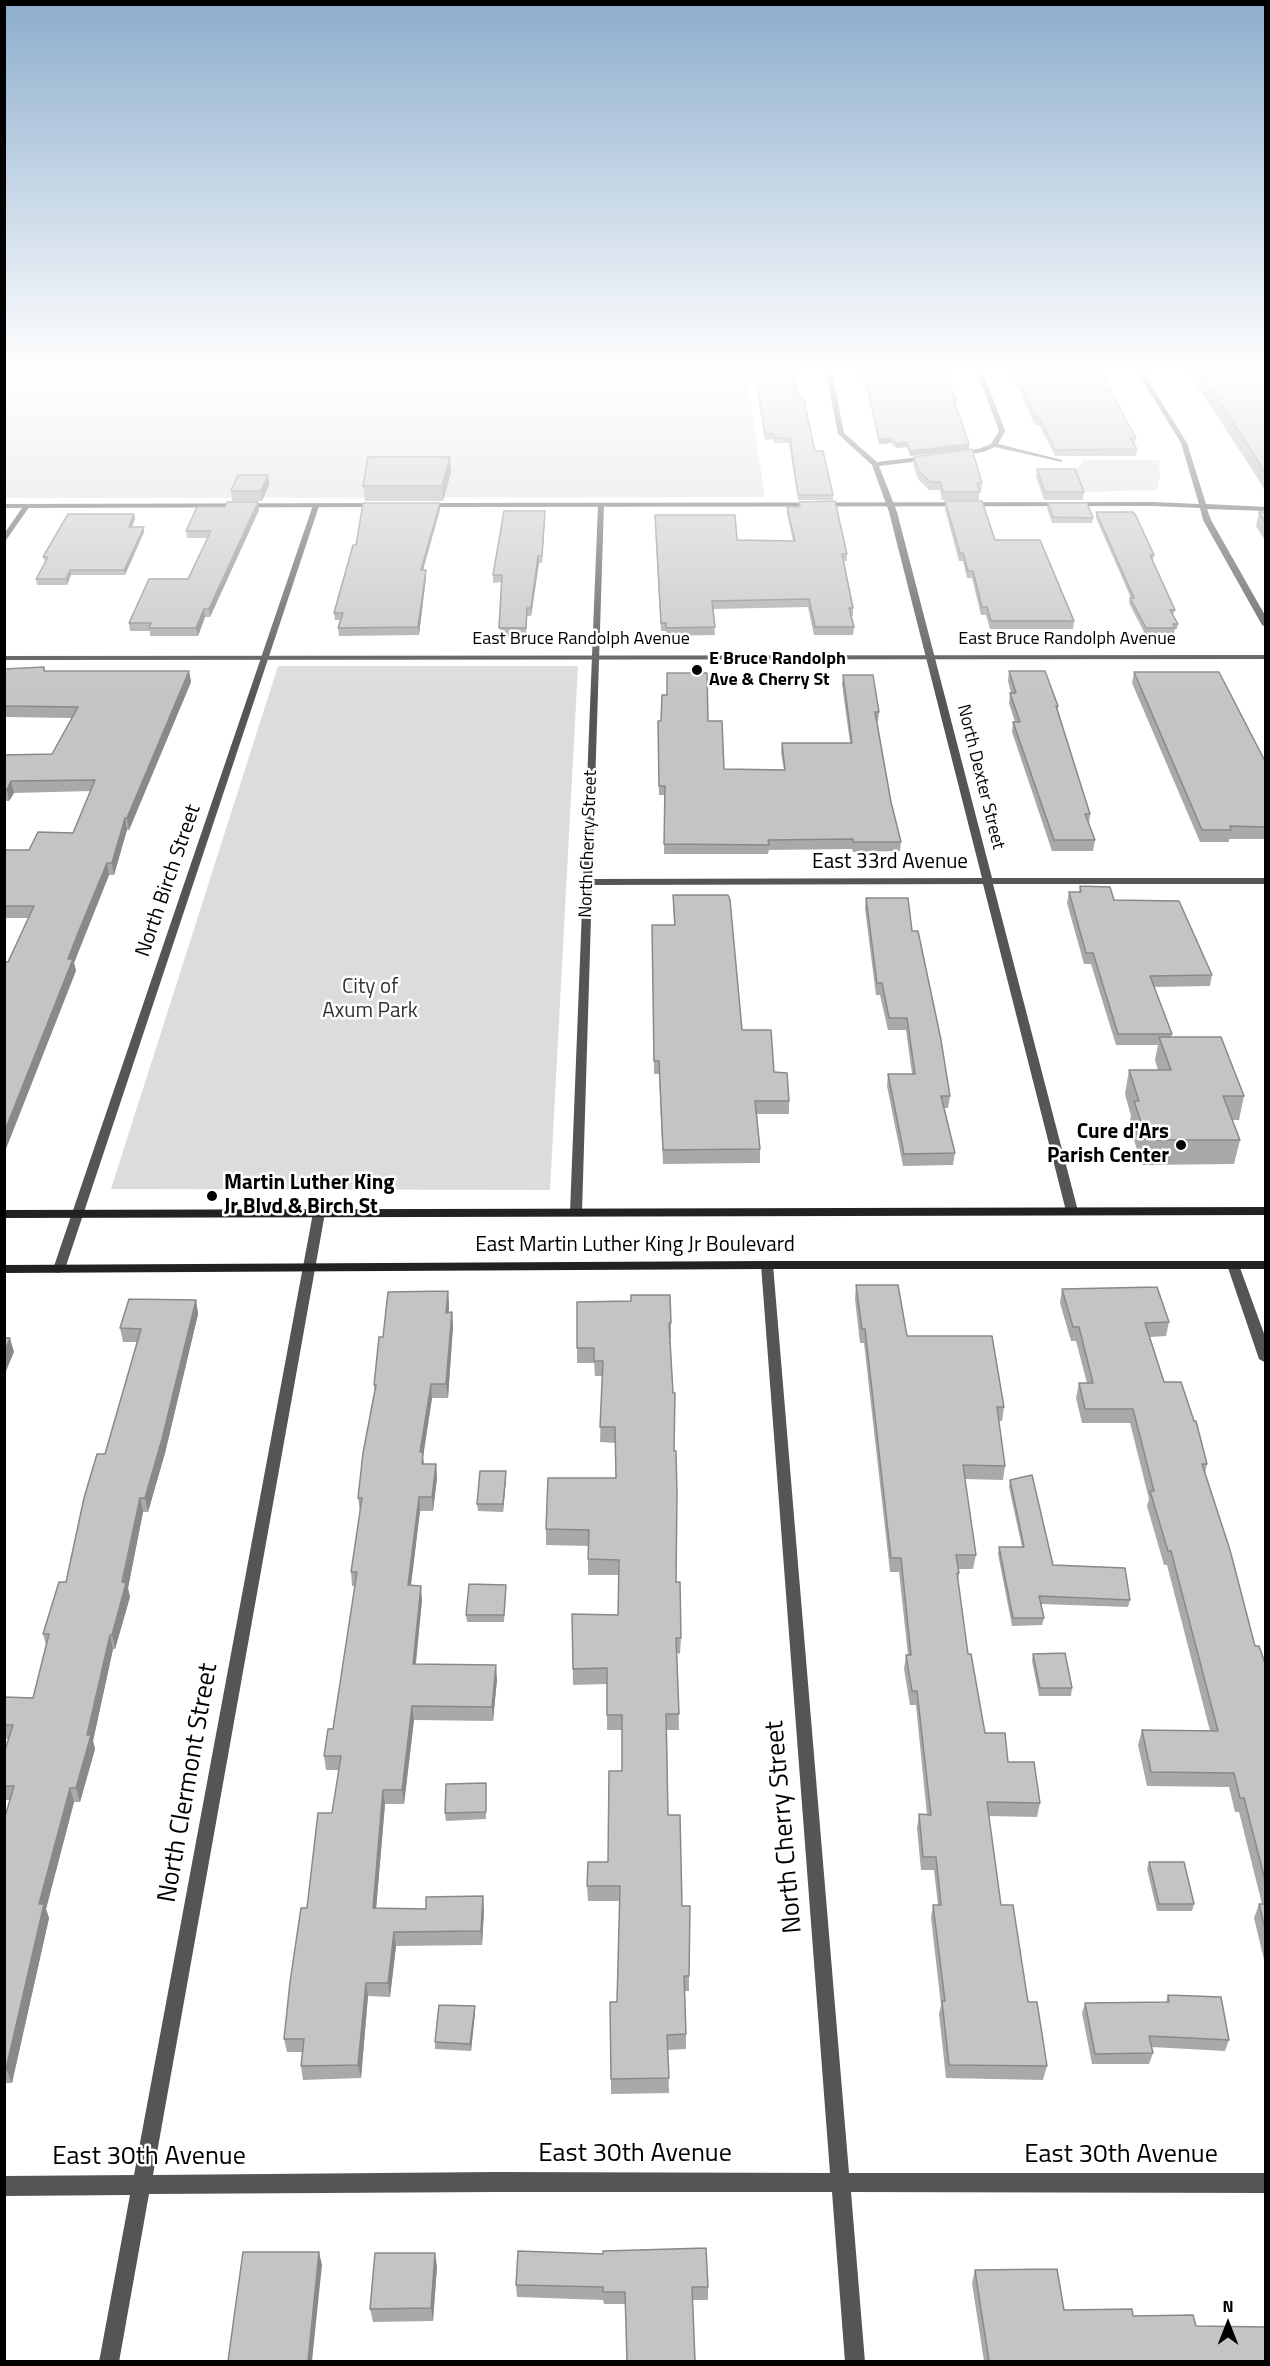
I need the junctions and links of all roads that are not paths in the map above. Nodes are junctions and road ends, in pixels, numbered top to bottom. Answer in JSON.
{"nodes":[{"id":1,"x":880,"y":477,"type":"edge"},
{"id":2,"x":1195,"y":477,"type":"edge"},
{"id":3,"x":891,"y":504,"type":"junction"},
{"id":4,"x":387,"y":505,"type":"edge"},
{"id":5,"x":422,"y":505,"type":"edge"},
{"id":6,"x":600,"y":505,"type":"junction"},
{"id":7,"x":4,"y":506,"type":"edge"},
{"id":8,"x":26,"y":506,"type":"junction"},
{"id":9,"x":315,"y":506,"type":"junction"},
{"id":10,"x":1204,"y":507,"type":"junction"},
{"id":11,"x":1266,"y":509,"type":"edge"},
{"id":12,"x":4,"y":541,"type":"edge"},
{"id":13,"x":1266,"y":625,"type":"edge"},
{"id":14,"x":930,"y":656,"type":"junction"},
{"id":15,"x":264,"y":657,"type":"junction"},
{"id":16,"x":596,"y":657,"type":"junction"},
{"id":17,"x":1266,"y":657,"type":"edge"},
{"id":18,"x":4,"y":658,"type":"edge"},
{"id":19,"x":987,"y":880,"type":"junction"},
{"id":20,"x":1266,"y":880,"type":"edge"},
{"id":21,"x":588,"y":882,"type":"junction"},
{"id":22,"x":1072,"y":1211,"type":"junction"},
{"id":23,"x":1266,"y":1211,"type":"edge"},
{"id":24,"x":576,"y":1212,"type":"junction"},
{"id":25,"x":319,"y":1213,"type":"junction"},
{"id":26,"x":4,"y":1214,"type":"edge"},
{"id":27,"x":77,"y":1214,"type":"junction"},
{"id":28,"x":767,"y":1265,"type":"junction"},
{"id":29,"x":1233,"y":1265,"type":"junction"},
{"id":30,"x":1266,"y":1265,"type":"edge"},
{"id":31,"x":309,"y":1267,"type":"junction"},
{"id":32,"x":4,"y":1269,"type":"edge"},
{"id":33,"x":58,"y":1269,"type":"junction"},
{"id":34,"x":1266,"y":1359,"type":"edge"},
{"id":35,"x":840,"y":2183,"type":"junction"},
{"id":36,"x":1266,"y":2183,"type":"edge"},
{"id":37,"x":4,"y":2186,"type":"edge"},
{"id":38,"x":142,"y":2186,"type":"junction"},
{"id":39,"x":109,"y":2361,"type":"edge"},
{"id":40,"x":855,"y":2361,"type":"edge"}],
"edges":[{"from":1,"to":3,"type":"street","name":"North Dexter Street"},
{"from":2,"to":10,"type":"street"},
{"from":3,"to":6,"type":"street"},
{"from":3,"to":10,"type":"street"},
{"from":3,"to":14,"type":"street","name":"North Dexter Street"},
{"from":4,"to":9,"type":"street"},
{"from":5,"to":6,"type":"street"},
{"from":6,"to":16,"type":"street","name":"North Cherry Street"},
{"from":7,"to":8,"type":"street"},
{"from":8,"to":9,"type":"street"},
{"from":8,"to":12,"type":"street"},
{"from":9,"to":15,"type":"street","name":"North Birch Street"},
{"from":10,"to":11,"type":"street"},
{"from":10,"to":13,"type":"street"},
{"from":14,"to":16,"type":"street","name":"East Bruce Randolph Avenue"},
{"from":14,"to":17,"type":"street","name":"East Bruce Randolph Avenue"},
{"from":14,"to":19,"type":"street","name":"North Dexter Street"},
{"from":15,"to":16,"type":"street","name":"East Bruce Randolph Avenue"},
{"from":15,"to":18,"type":"street","name":"East Bruce Randolph Avenue"},
{"from":15,"to":27,"type":"street","name":"North Birch Street"},
{"from":16,"to":21,"type":"street","name":"North Cherry Street"},
{"from":19,"to":20,"type":"street","name":"East 33rd Avenue"},
{"from":19,"to":21,"type":"street","name":"East 33rd Avenue"},
{"from":19,"to":22,"type":"street","name":"North Dexter Street"},
{"from":21,"to":24,"type":"street","name":"North Cherry Street"},
{"from":22,"to":23,"type":"main road","name":"East Martin Luther King Jr Boulevard"},
{"from":22,"to":24,"type":"main road","name":"East Martin Luther King Jr Boulevard"},
{"from":24,"to":25,"type":"main road","name":"East Martin Luther King Jr Boulevard"},
{"from":25,"to":27,"type":"main road","name":"East Martin Luther King Jr Boulevard"},
{"from":25,"to":31,"type":"street","name":"North Clermont Street"},
{"from":26,"to":27,"type":"main road","name":"East Martin Luther King Jr Boulevard"},
{"from":27,"to":33,"type":"street","name":"North Birch Street"},
{"from":28,"to":29,"type":"main road","name":"East Martin Luther King Jr Boulevard"},
{"from":28,"to":31,"type":"main road","name":"East Martin Luther King Jr Boulevard"},
{"from":28,"to":35,"type":"street","name":"North Cherry Street"},
{"from":29,"to":30,"type":"main road","name":"East Martin Luther King Jr Boulevard"},
{"from":29,"to":34,"type":"street"},
{"from":31,"to":33,"type":"main road","name":"East Martin Luther King Jr Boulevard"},
{"from":31,"to":38,"type":"street","name":"North Clermont Street"},
{"from":32,"to":33,"type":"main road","name":"East Martin Luther King Jr Boulevard"},
{"from":35,"to":36,"type":"street","name":"East 30th Avenue"},
{"from":35,"to":38,"type":"street","name":"East 30th Avenue"},
{"from":35,"to":40,"type":"street","name":"North Cherry Street"},
{"from":37,"to":38,"type":"street","name":"East 30th Avenue"},
{"from":38,"to":39,"type":"street","name":"North Clermont Street"}]}
